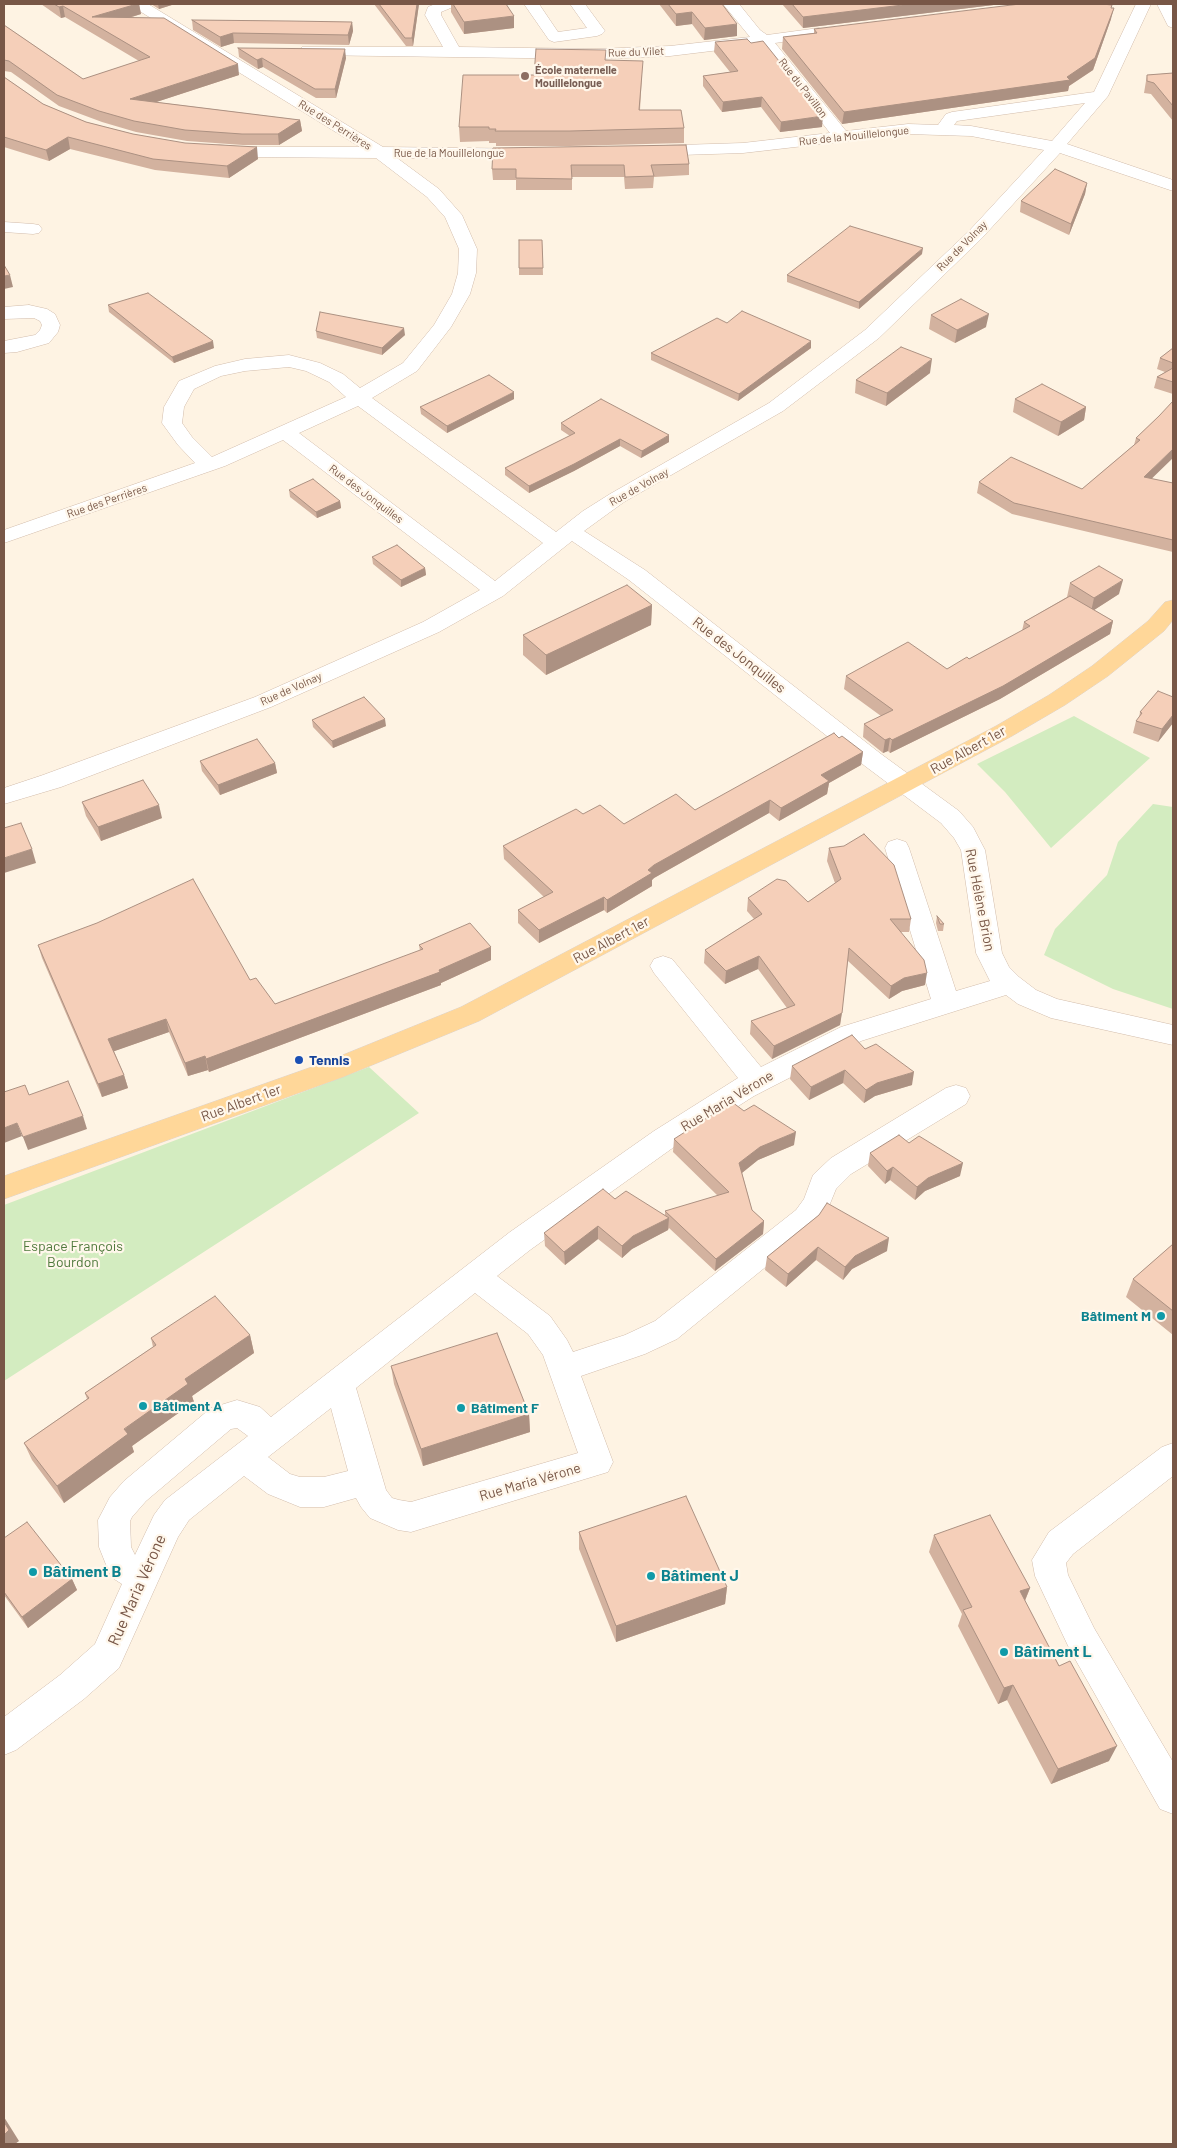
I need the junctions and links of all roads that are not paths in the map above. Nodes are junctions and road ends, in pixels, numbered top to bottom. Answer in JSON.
{"nodes":[{"id":1,"x":138,"y":4,"type":"edge"},
{"id":2,"x":448,"y":4,"type":"edge"},
{"id":3,"x":532,"y":4,"type":"edge"},
{"id":4,"x":578,"y":4,"type":"edge"},
{"id":5,"x":732,"y":4,"type":"edge"},
{"id":6,"x":1144,"y":4,"type":"edge"},
{"id":7,"x":1164,"y":4,"type":"edge"},
{"id":8,"x":1173,"y":23,"type":"edge"},
{"id":9,"x":831,"y":32,"type":"edge"},
{"id":10,"x":765,"y":40,"type":"junction"},
{"id":11,"x":244,"y":50,"type":"edge"},
{"id":12,"x":293,"y":50,"type":"edge"},
{"id":13,"x":454,"y":52,"type":"junction"},
{"id":14,"x":219,"y":54,"type":"junction"},
{"id":15,"x":1100,"y":96,"type":"junction"},
{"id":16,"x":940,"y":130,"type":"junction"},
{"id":17,"x":841,"y":136,"type":"junction"},
{"id":18,"x":1056,"y":147,"type":"junction"},
{"id":19,"x":206,"y":149,"type":"edge"},
{"id":20,"x":380,"y":152,"type":"junction"},
{"id":21,"x":637,"y":152,"type":"edge"},
{"id":22,"x":550,"y":153,"type":"edge"},
{"id":23,"x":1173,"y":186,"type":"edge"},
{"id":24,"x":4,"y":227,"type":"edge"},
{"id":25,"x":33,"y":229,"type":"dead end"},
{"id":26,"x":4,"y":313,"type":"edge"},
{"id":27,"x":4,"y":346,"type":"edge"},
{"id":28,"x":358,"y":397,"type":"junction"},
{"id":29,"x":285,"y":432,"type":"junction"},
{"id":30,"x":209,"y":465,"type":"junction"},
{"id":31,"x":4,"y":537,"type":"edge"},
{"id":32,"x":563,"y":537,"type":"junction"},
{"id":33,"x":495,"y":591,"type":"junction"},
{"id":34,"x":1173,"y":607,"type":"edge"},
{"id":35,"x":905,"y":785,"type":"junction"},
{"id":36,"x":4,"y":796,"type":"edge"},
{"id":37,"x":897,"y":848,"type":"dead end"},
{"id":38,"x":662,"y":966,"type":"dead end"},
{"id":39,"x":1010,"y":984,"type":"junction"},
{"id":40,"x":946,"y":1003,"type":"junction"},
{"id":41,"x":1173,"y":1035,"type":"edge"},
{"id":42,"x":757,"y":1082,"type":"junction"},
{"id":43,"x":956,"y":1096,"type":"dead end"},
{"id":44,"x":4,"y":1188,"type":"edge"},
{"id":45,"x":475,"y":1276,"type":"junction"},
{"id":46,"x":563,"y":1370,"type":"junction"},
{"id":47,"x":339,"y":1383,"type":"junction"},
{"id":48,"x":271,"y":1437,"type":"junction"},
{"id":49,"x":1173,"y":1457,"type":"edge"},
{"id":50,"x":244,"y":1458,"type":"junction"},
{"id":51,"x":367,"y":1480,"type":"junction"},
{"id":52,"x":141,"y":1578,"type":"junction"},
{"id":53,"x":4,"y":1738,"type":"edge"},
{"id":54,"x":1173,"y":1796,"type":"edge"}],
"edges":[{"from":1,"to":14,"type":"street","name":"Rue des Perrières"},
{"from":2,"to":13,"type":"street"},
{"from":3,"to":4,"type":"street"},
{"from":5,"to":10,"type":"street","name":"Rue du Pavillon"},
{"from":6,"to":15,"type":"street","name":"Rue de Volnay"},
{"from":7,"to":8,"type":"street"},
{"from":9,"to":10,"type":"street","name":"Rue du Vilet"},
{"from":10,"to":13,"type":"street","name":"Rue du Vilet"},
{"from":10,"to":17,"type":"street","name":"Rue du Pavillon"},
{"from":11,"to":14,"type":"street"},
{"from":12,"to":13,"type":"street","name":"Rue du Vilet"},
{"from":14,"to":20,"type":"street","name":"Rue des Perrières"},
{"from":15,"to":16,"type":"street"},
{"from":15,"to":18,"type":"street","name":"Rue de Volnay"},
{"from":16,"to":17,"type":"street","name":"Rue de la Mouillelongue"},
{"from":16,"to":18,"type":"street","name":"Rue de la Mouillelongue"},
{"from":17,"to":21,"type":"street","name":"Rue de la Mouillelongue"},
{"from":18,"to":23,"type":"street","name":"Rue de la Mouillelongue"},
{"from":18,"to":32,"type":"street","name":"Rue de Volnay"},
{"from":19,"to":20,"type":"street","name":"Rue de la Mouillelongue"},
{"from":20,"to":22,"type":"street","name":"Rue de la Mouillelongue"},
{"from":20,"to":28,"type":"street","name":"Rue des Perrières"},
{"from":24,"to":25,"type":"street"},
{"from":26,"to":27,"type":"street"},
{"from":28,"to":29,"type":"street","name":"Rue des Perrières"},
{"from":28,"to":30,"type":"street"},
{"from":28,"to":32,"type":"street","name":"Rue des Jonquilles"},
{"from":29,"to":30,"type":"street","name":"Rue des Perrières"},
{"from":29,"to":33,"type":"street","name":"Rue des Jonquilles"},
{"from":30,"to":31,"type":"street","name":"Rue des Perrières"},
{"from":32,"to":33,"type":"street","name":"Rue de Volnay"},
{"from":32,"to":35,"type":"street","name":"Rue des Jonquilles"},
{"from":33,"to":36,"type":"street","name":"Rue de Volnay"},
{"from":34,"to":35,"type":"main road","name":"Rue Albert 1er"},
{"from":35,"to":39,"type":"street","name":"Rue Hélène Brion"},
{"from":35,"to":44,"type":"main road","name":"Rue Albert 1er"},
{"from":37,"to":40,"type":"street"},
{"from":38,"to":42,"type":"street"},
{"from":39,"to":40,"type":"street","name":"Rue Maria Vérone"},
{"from":39,"to":41,"type":"street","name":"Rue Hélène Brion"},
{"from":40,"to":42,"type":"street","name":"Rue Maria Vérone"},
{"from":42,"to":45,"type":"street","name":"Rue Maria Vérone"},
{"from":43,"to":46,"type":"street"},
{"from":45,"to":46,"type":"street","name":"Rue Maria Vérone"},
{"from":45,"to":47,"type":"street","name":"Rue Maria Vérone"},
{"from":46,"to":51,"type":"street","name":"Rue Maria Vérone"},
{"from":47,"to":48,"type":"street","name":"Rue Maria Vérone"},
{"from":47,"to":51,"type":"street","name":"Rue Maria Vérone"},
{"from":48,"to":50,"type":"street","name":"Rue Maria Vérone"},
{"from":48,"to":52,"type":"street"},
{"from":49,"to":54,"type":"street"},
{"from":50,"to":51,"type":"street"},
{"from":50,"to":52,"type":"street","name":"Rue Maria Vérone"},
{"from":52,"to":53,"type":"street","name":"Rue Maria Vérone"}]}
